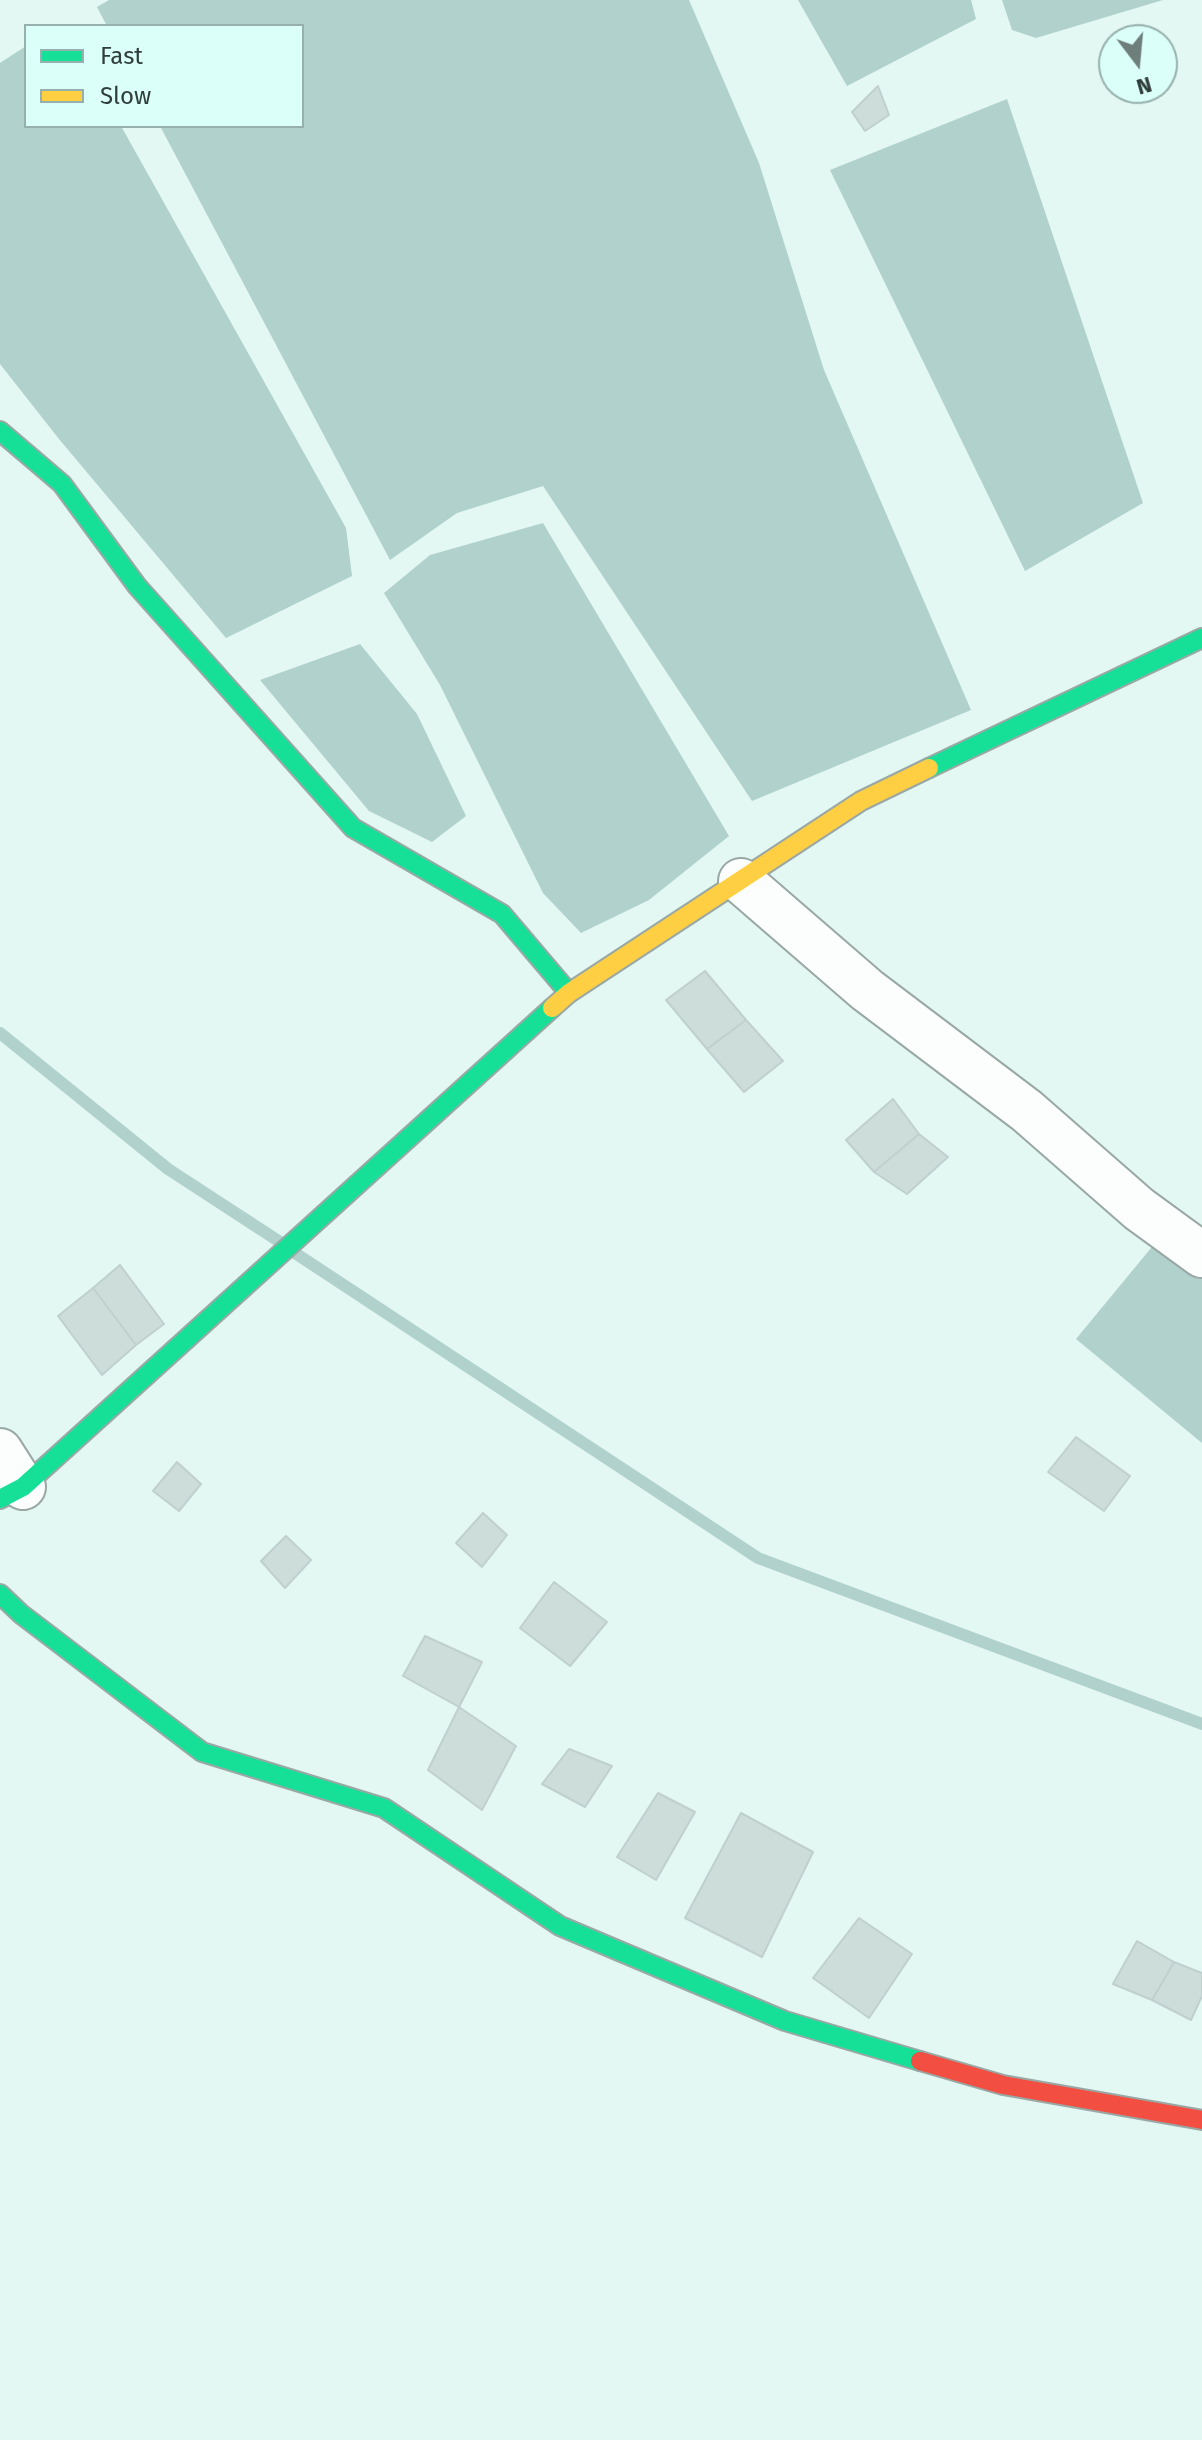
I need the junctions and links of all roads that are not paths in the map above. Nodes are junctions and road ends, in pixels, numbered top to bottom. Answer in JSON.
{"nodes":[{"id":1,"x":0,"y":431,"type":"edge"},
{"id":2,"x":1202,"y":638,"type":"edge"},
{"id":3,"x":741,"y":881,"type":"junction"},
{"id":4,"x":569,"y":993,"type":"junction"},
{"id":5,"x":1202,"y":1255,"type":"edge"},
{"id":6,"x":0,"y":1451,"type":"edge"},
{"id":7,"x":12,"y":1493,"type":"edge"},
{"id":8,"x":0,"y":1594,"type":"edge"},
{"id":9,"x":1202,"y":2120,"type":"edge"}],
"edges":[{"from":1,"to":4,"type":"street"},
{"from":2,"to":3,"type":"street"},
{"from":3,"to":4,"type":"street"},
{"from":3,"to":5,"type":"street"},
{"from":4,"to":7,"type":"street"},
{"from":6,"to":7,"type":"street"},
{"from":8,"to":9,"type":"street"}]}
